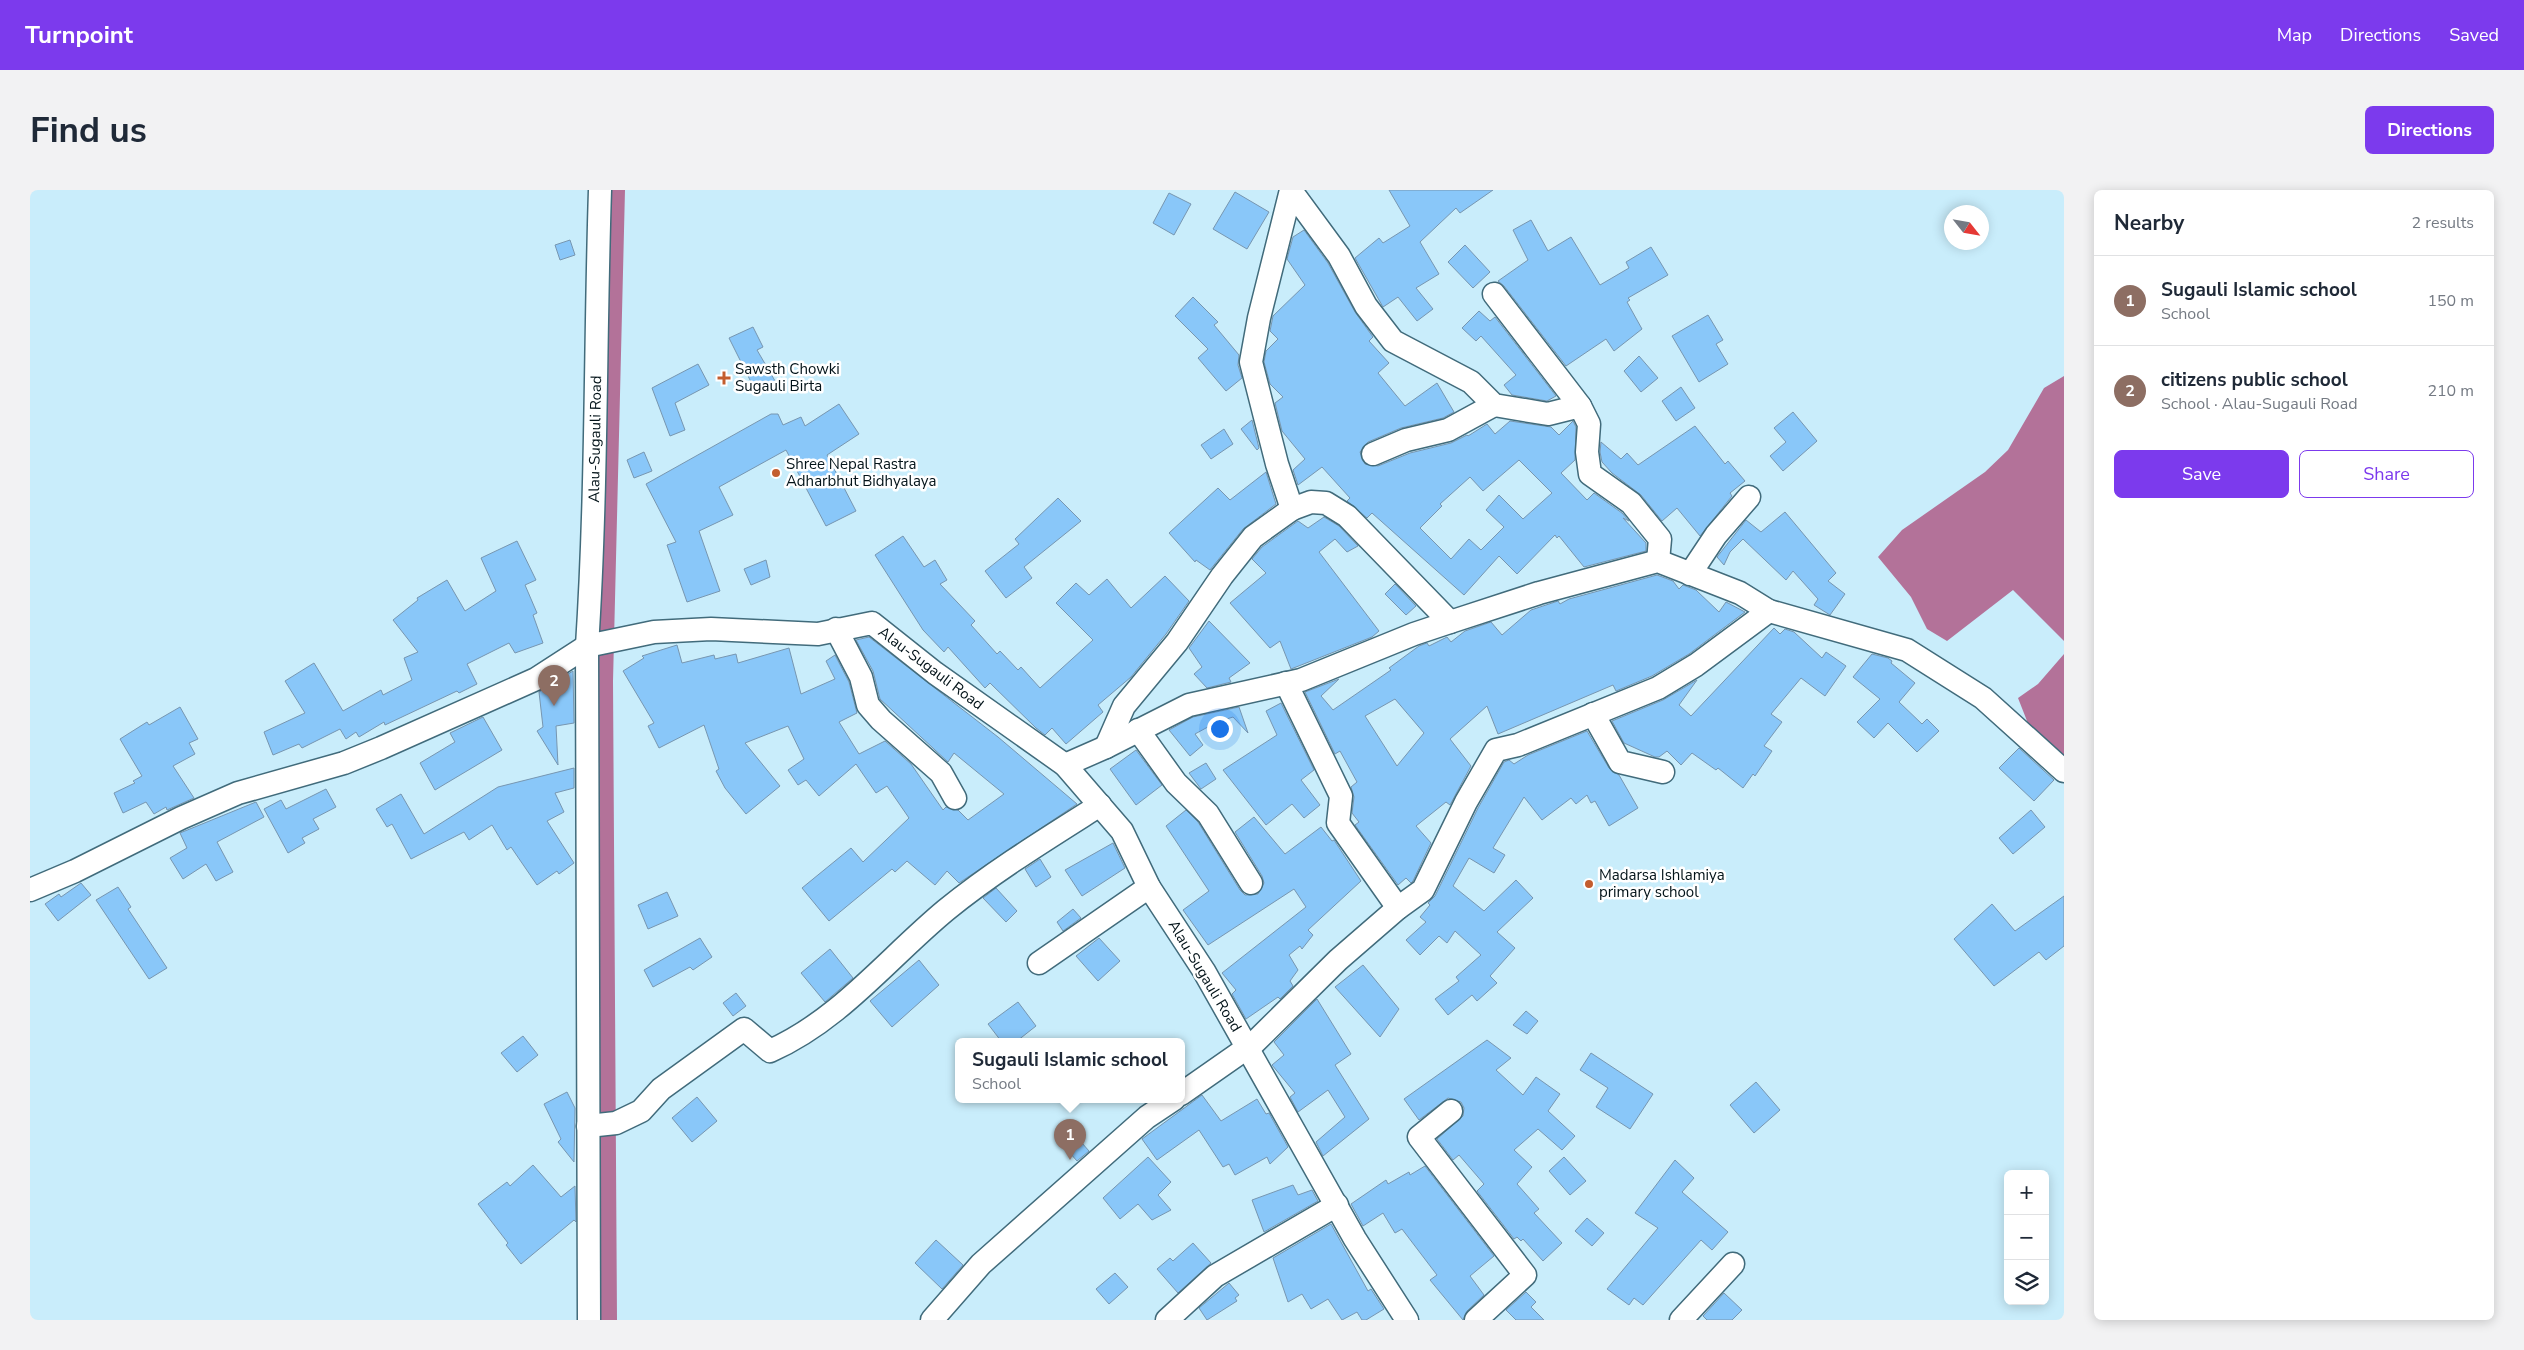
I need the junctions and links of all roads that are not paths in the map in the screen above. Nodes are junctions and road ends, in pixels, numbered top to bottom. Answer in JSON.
{"nodes":[{"id":1,"x":600,"y":190,"type":"edge"},
{"id":2,"x":1292,"y":191,"type":"edge"},
{"id":3,"x":1494,"y":294,"type":"dead end"},
{"id":4,"x":1494,"y":405,"type":"junction"},
{"id":5,"x":1580,"y":406,"type":"junction"},
{"id":6,"x":1372,"y":454,"type":"dead end"},
{"id":7,"x":1749,"y":497,"type":"dead end"},
{"id":8,"x":1292,"y":509,"type":"junction"},
{"id":9,"x":1658,"y":561,"type":"junction"},
{"id":10,"x":1690,"y":574,"type":"junction"},
{"id":11,"x":1768,"y":611,"type":"junction"},
{"id":12,"x":1450,"y":622,"type":"junction"},
{"id":13,"x":836,"y":630,"type":"junction"},
{"id":14,"x":598,"y":644,"type":"junction"},
{"id":15,"x":1286,"y":683,"type":"junction"},
{"id":16,"x":1593,"y":714,"type":"junction"},
{"id":17,"x":1138,"y":730,"type":"junction"},
{"id":18,"x":1106,"y":747,"type":"junction"},
{"id":19,"x":1065,"y":765,"type":"junction"},
{"id":20,"x":2064,"y":771,"type":"edge"},
{"id":21,"x":1663,"y":772,"type":"dead end"},
{"id":22,"x":955,"y":798,"type":"dead end"},
{"id":23,"x":1100,"y":805,"type":"junction"},
{"id":24,"x":1251,"y":882,"type":"dead end"},
{"id":25,"x":1149,"y":888,"type":"junction"},
{"id":26,"x":30,"y":890,"type":"edge"},
{"id":27,"x":1398,"y":908,"type":"junction"},
{"id":28,"x":1039,"y":963,"type":"dead end"},
{"id":29,"x":1248,"y":1048,"type":"junction"},
{"id":30,"x":1185,"y":1091,"type":"edge"},
{"id":31,"x":1168,"y":1103,"type":"edge"},
{"id":32,"x":1451,"y":1111,"type":"dead end"},
{"id":33,"x":588,"y":1126,"type":"junction"},
{"id":34,"x":1336,"y":1205,"type":"junction"},
{"id":35,"x":1733,"y":1264,"type":"dead end"},
{"id":36,"x":589,"y":1320,"type":"edge"},
{"id":37,"x":932,"y":1320,"type":"edge"},
{"id":38,"x":1167,"y":1320,"type":"edge"},
{"id":39,"x":1407,"y":1320,"type":"edge"},
{"id":40,"x":1476,"y":1320,"type":"edge"},
{"id":41,"x":1681,"y":1320,"type":"edge"}],
"edges":[{"from":1,"to":14,"type":"street","name":"Alau-Sugauli Road"},
{"from":2,"to":4,"type":"street"},
{"from":2,"to":8,"type":"street"},
{"from":3,"to":5,"type":"street"},
{"from":4,"to":5,"type":"street"},
{"from":4,"to":6,"type":"street"},
{"from":5,"to":9,"type":"street"},
{"from":7,"to":10,"type":"street"},
{"from":8,"to":12,"type":"street"},
{"from":8,"to":18,"type":"street"},
{"from":9,"to":10,"type":"street"},
{"from":9,"to":12,"type":"street"},
{"from":10,"to":11,"type":"street"},
{"from":11,"to":16,"type":"street"},
{"from":11,"to":20,"type":"street"},
{"from":12,"to":15,"type":"street"},
{"from":13,"to":14,"type":"street","name":"Alau-Sugauli Road"},
{"from":13,"to":19,"type":"street","name":"Alau-Sugauli Road"},
{"from":13,"to":22,"type":"street"},
{"from":14,"to":26,"type":"street"},
{"from":14,"to":33,"type":"street"},
{"from":15,"to":17,"type":"street"},
{"from":15,"to":27,"type":"street"},
{"from":16,"to":21,"type":"street"},
{"from":16,"to":27,"type":"street"},
{"from":17,"to":18,"type":"street"},
{"from":17,"to":24,"type":"street"},
{"from":18,"to":19,"type":"street"},
{"from":19,"to":23,"type":"street","name":"Alau-Sugauli Road"},
{"from":23,"to":25,"type":"street","name":"Alau-Sugauli Road"},
{"from":23,"to":33,"type":"street"},
{"from":25,"to":28,"type":"street"},
{"from":25,"to":29,"type":"street","name":"Alau-Sugauli Road"},
{"from":27,"to":29,"type":"street"},
{"from":29,"to":30,"type":"street"},
{"from":29,"to":34,"type":"street","name":"Alau-Sugauli Road"},
{"from":31,"to":37,"type":"street"},
{"from":32,"to":40,"type":"street"},
{"from":33,"to":36,"type":"street"},
{"from":34,"to":38,"type":"street"},
{"from":34,"to":39,"type":"street","name":"Alau-Sugauli Road"},
{"from":35,"to":41,"type":"street"}]}
